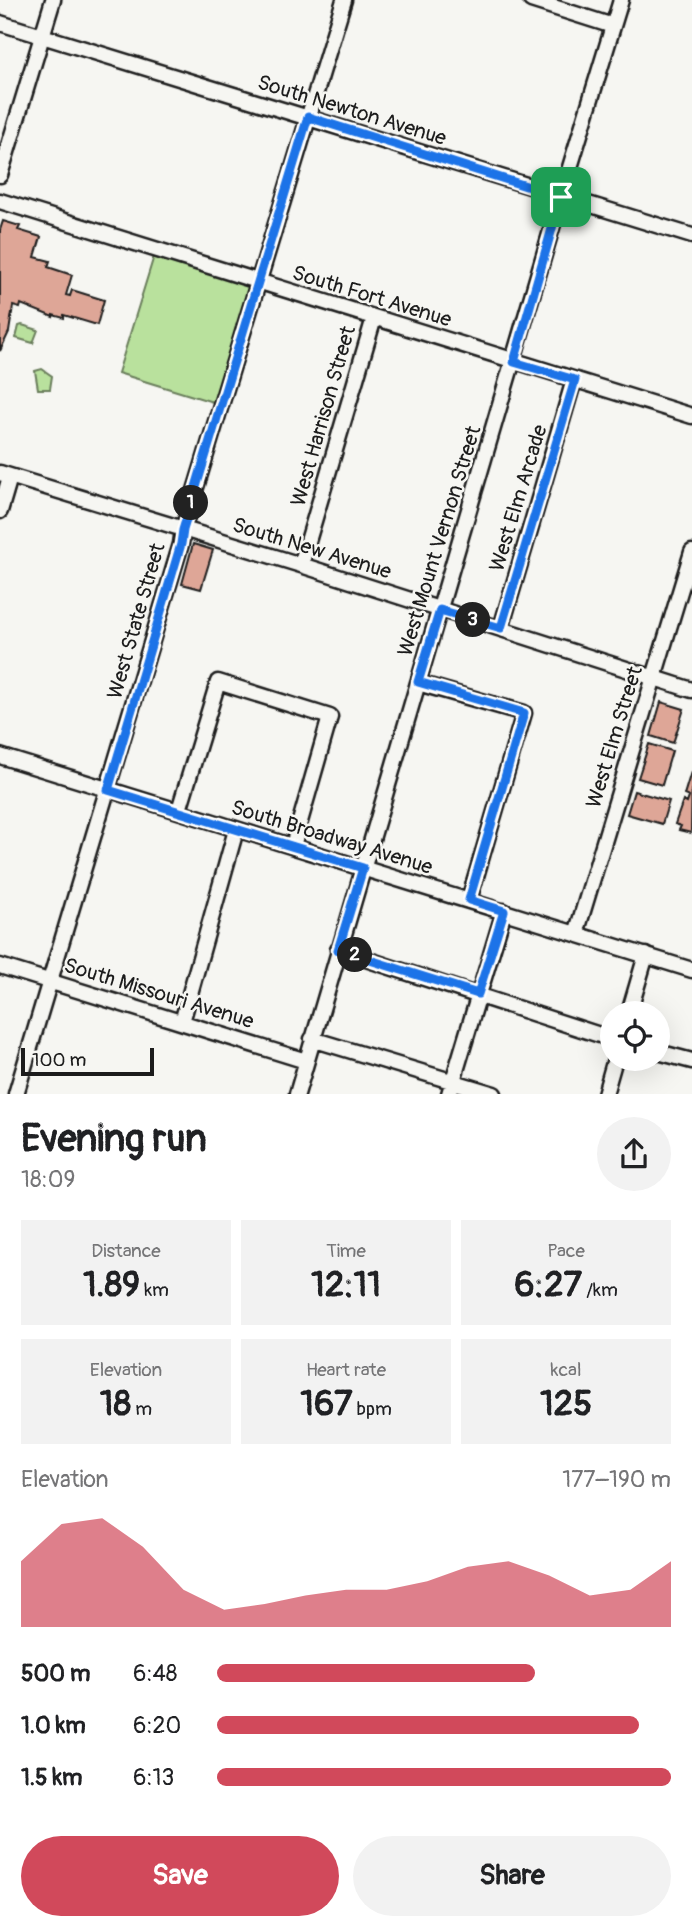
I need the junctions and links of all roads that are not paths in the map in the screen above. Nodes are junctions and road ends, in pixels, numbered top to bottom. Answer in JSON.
{"nodes":[{"id":1,"x":53,"y":0,"type":"edge"},
{"id":2,"x":344,"y":0,"type":"edge"},
{"id":3,"x":531,"y":0,"type":"edge"},
{"id":4,"x":621,"y":0,"type":"edge"},
{"id":5,"x":0,"y":23,"type":"edge"},
{"id":6,"x":613,"y":26,"type":"junction"},
{"id":7,"x":42,"y":36,"type":"junction"},
{"id":8,"x":308,"y":117,"type":"junction"},
{"id":9,"x":0,"y":175,"type":"edge"},
{"id":10,"x":561,"y":197,"type":"junction"},
{"id":11,"x":0,"y":201,"type":"edge"},
{"id":12,"x":692,"y":236,"type":"edge"},
{"id":13,"x":259,"y":282,"type":"junction"},
{"id":14,"x":374,"y":318,"type":"junction"},
{"id":15,"x":514,"y":362,"type":"junction"},
{"id":16,"x":575,"y":380,"type":"junction"},
{"id":17,"x":692,"y":416,"type":"edge"},
{"id":18,"x":5,"y":475,"type":"edge"},
{"id":19,"x":0,"y":510,"type":"edge"},
{"id":20,"x":183,"y":530,"type":"junction"},
{"id":21,"x":692,"y":552,"type":"edge"},
{"id":22,"x":302,"y":565,"type":"junction"},
{"id":23,"x":440,"y":610,"type":"junction"},
{"id":24,"x":501,"y":628,"type":"junction"},
{"id":25,"x":654,"y":677,"type":"junction"},
{"id":26,"x":418,"y":682,"type":"junction"},
{"id":27,"x":692,"y":690,"type":"edge"},
{"id":28,"x":0,"y":757,"type":"edge"},
{"id":29,"x":108,"y":790,"type":"junction"},
{"id":30,"x":179,"y":810,"type":"junction"},
{"id":31,"x":236,"y":830,"type":"junction"},
{"id":32,"x":293,"y":846,"type":"junction"},
{"id":33,"x":363,"y":868,"type":"junction"},
{"id":34,"x":469,"y":900,"type":"junction"},
{"id":35,"x":504,"y":911,"type":"junction"},
{"id":36,"x":576,"y":934,"type":"junction"},
{"id":37,"x":338,"y":950,"type":"junction"},
{"id":38,"x":646,"y":955,"type":"junction"},
{"id":39,"x":0,"y":966,"type":"edge"},
{"id":40,"x":692,"y":970,"type":"edge"},
{"id":41,"x":50,"y":982,"type":"junction"},
{"id":42,"x":478,"y":994,"type":"junction"},
{"id":43,"x":633,"y":1001,"type":"edge"},
{"id":44,"x":181,"y":1022,"type":"junction"},
{"id":45,"x":600,"y":1035,"type":"edge"},
{"id":46,"x":312,"y":1039,"type":"junction"},
{"id":47,"x":670,"y":1055,"type":"edge"},
{"id":48,"x":306,"y":1061,"type":"junction"},
{"id":49,"x":692,"y":1061,"type":"edge"},
{"id":50,"x":612,"y":1071,"type":"edge"},
{"id":51,"x":451,"y":1087,"type":"edge"},
{"id":52,"x":16,"y":1094,"type":"edge"},
{"id":53,"x":297,"y":1094,"type":"edge"},
{"id":54,"x":494,"y":1094,"type":"edge"},
{"id":55,"x":605,"y":1094,"type":"edge"}],
"edges":[{"from":1,"to":7,"type":"street"},
{"from":2,"to":8,"type":"street","name":"West State Street"},
{"from":3,"to":6,"type":"street"},
{"from":4,"to":6,"type":"street","name":"West Mount Vernon Street"},
{"from":5,"to":7,"type":"street","name":"South Newton Avenue"},
{"from":6,"to":10,"type":"street","name":"West Mount Vernon Street"},
{"from":7,"to":8,"type":"street","name":"South Newton Avenue"},
{"from":7,"to":9,"type":"street"},
{"from":8,"to":10,"type":"street","name":"South Newton Avenue"},
{"from":8,"to":13,"type":"street","name":"West State Street"},
{"from":10,"to":12,"type":"street","name":"South Newton Avenue"},
{"from":10,"to":15,"type":"street","name":"West Mount Vernon Street"},
{"from":11,"to":13,"type":"street","name":"South Fort Avenue"},
{"from":13,"to":14,"type":"street","name":"South Fort Avenue"},
{"from":13,"to":20,"type":"street","name":"West State Street"},
{"from":14,"to":15,"type":"street","name":"South Fort Avenue"},
{"from":14,"to":22,"type":"street","name":"West Harrison Street"},
{"from":15,"to":16,"type":"street","name":"South Fort Avenue"},
{"from":15,"to":23,"type":"street","name":"West Mount Vernon Street"},
{"from":16,"to":17,"type":"street","name":"South Fort Avenue"},
{"from":16,"to":24,"type":"street","name":"West Elm Arcade"},
{"from":18,"to":19,"type":"street"},
{"from":18,"to":20,"type":"street","name":"South New Avenue"},
{"from":20,"to":22,"type":"street","name":"South New Avenue"},
{"from":20,"to":29,"type":"street","name":"West State Street"},
{"from":21,"to":25,"type":"street","name":"West Elm Street"},
{"from":22,"to":23,"type":"street","name":"South New Avenue"},
{"from":23,"to":24,"type":"street","name":"South New Avenue"},
{"from":23,"to":26,"type":"street","name":"West Mount Vernon Street"},
{"from":24,"to":25,"type":"street","name":"South New Avenue"},
{"from":25,"to":27,"type":"street","name":"South New Avenue"},
{"from":25,"to":36,"type":"street","name":"West Elm Street"},
{"from":26,"to":33,"type":"street","name":"West Mount Vernon Street"},
{"from":26,"to":34,"type":"street"},
{"from":28,"to":29,"type":"street","name":"South Broadway Avenue"},
{"from":29,"to":30,"type":"street","name":"South Broadway Avenue"},
{"from":29,"to":41,"type":"street","name":"West State Street"},
{"from":30,"to":31,"type":"street","name":"South Broadway Avenue"},
{"from":30,"to":32,"type":"street"},
{"from":31,"to":32,"type":"street","name":"South Broadway Avenue"},
{"from":31,"to":44,"type":"street"},
{"from":32,"to":33,"type":"street","name":"South Broadway Avenue"},
{"from":33,"to":34,"type":"street","name":"South Broadway Avenue"},
{"from":33,"to":37,"type":"street","name":"West Mount Vernon Street"},
{"from":34,"to":35,"type":"street","name":"South Broadway Avenue"},
{"from":35,"to":36,"type":"street","name":"South Broadway Avenue"},
{"from":35,"to":42,"type":"street"},
{"from":36,"to":38,"type":"street","name":"South Broadway Avenue"},
{"from":37,"to":42,"type":"street"},
{"from":37,"to":46,"type":"street","name":"West Mount Vernon Street"},
{"from":38,"to":40,"type":"street","name":"South Broadway Avenue"},
{"from":38,"to":43,"type":"street"},
{"from":39,"to":41,"type":"street","name":"South Missouri Avenue"},
{"from":41,"to":44,"type":"street","name":"South Missouri Avenue"},
{"from":41,"to":52,"type":"street","name":"West State Street"},
{"from":42,"to":45,"type":"street"},
{"from":42,"to":51,"type":"street"},
{"from":44,"to":48,"type":"street","name":"South Missouri Avenue"},
{"from":46,"to":48,"type":"street","name":"West Mount Vernon Street"},
{"from":46,"to":51,"type":"street"},
{"from":47,"to":49,"type":"street"},
{"from":48,"to":53,"type":"street","name":"West Mount Vernon Street"},
{"from":50,"to":55,"type":"street"},
{"from":51,"to":54,"type":"street"}]}
